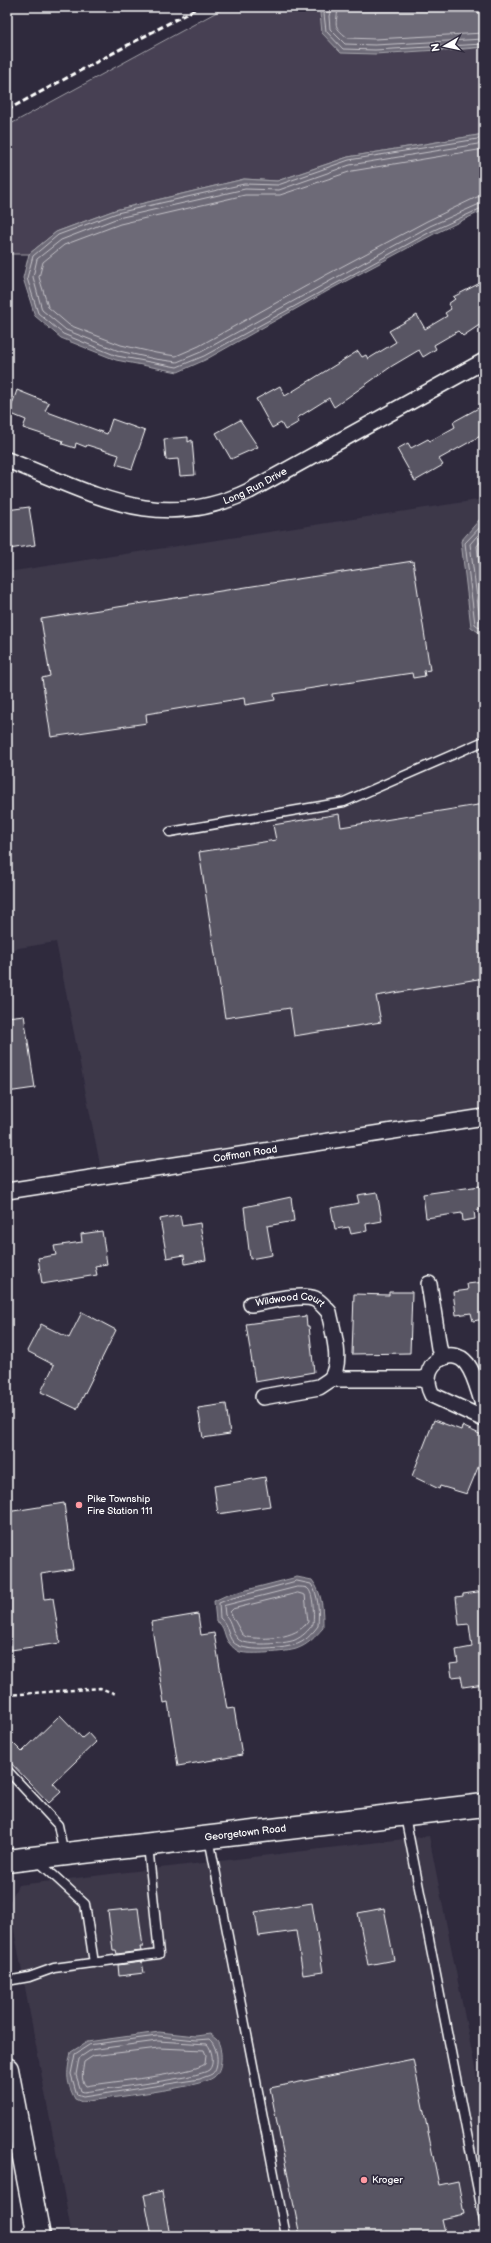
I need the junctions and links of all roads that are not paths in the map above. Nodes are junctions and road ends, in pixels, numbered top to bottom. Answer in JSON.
{"nodes":[{"id":1,"x":484,"y":360,"type":"edge"},
{"id":2,"x":7,"y":460,"type":"edge"},
{"id":3,"x":484,"y":742,"type":"edge"},
{"id":4,"x":170,"y":832,"type":"dead end"},
{"id":5,"x":484,"y":1116,"type":"edge"},
{"id":6,"x":7,"y":1191,"type":"edge"},
{"id":7,"x":429,"y":1284,"type":"dead end"},
{"id":8,"x":251,"y":1304,"type":"dead end"},
{"id":9,"x":442,"y":1358,"type":"junction"},
{"id":10,"x":331,"y":1379,"type":"junction"},
{"id":11,"x":427,"y":1379,"type":"junction"},
{"id":12,"x":263,"y":1397,"type":"dead end"},
{"id":13,"x":484,"y":1408,"type":"edge"},
{"id":14,"x":484,"y":1419,"type":"edge"},
{"id":15,"x":7,"y":1770,"type":"edge"},
{"id":16,"x":484,"y":1805,"type":"edge"},
{"id":17,"x":405,"y":1814,"type":"junction"},
{"id":18,"x":208,"y":1838,"type":"junction"},
{"id":19,"x":148,"y":1845,"type":"junction"},
{"id":20,"x":64,"y":1854,"type":"junction"},
{"id":21,"x":34,"y":1858,"type":"junction"},
{"id":22,"x":7,"y":1861,"type":"edge"},
{"id":23,"x":94,"y":1963,"type":"junction"},
{"id":24,"x":7,"y":1981,"type":"edge"},
{"id":25,"x":7,"y":2068,"type":"edge"},
{"id":26,"x":484,"y":2221,"type":"edge"},
{"id":27,"x":37,"y":2226,"type":"edge"},
{"id":28,"x":24,"y":2236,"type":"edge"},
{"id":29,"x":286,"y":2236,"type":"edge"}],
"edges":[{"from":1,"to":2,"type":"street","name":"Long Run Drive"},
{"from":3,"to":4,"type":"lane"},
{"from":5,"to":6,"type":"street","name":"Coffman Road"},
{"from":7,"to":9,"type":"street"},
{"from":8,"to":10,"type":"street","name":"Wildwood Court"},
{"from":9,"to":11,"type":"street"},
{"from":9,"to":13,"type":"street"},
{"from":10,"to":11,"type":"street"},
{"from":10,"to":12,"type":"street"},
{"from":11,"to":14,"type":"street"},
{"from":15,"to":20,"type":"lane"},
{"from":16,"to":17,"type":"main road","name":"Georgetown Road"},
{"from":17,"to":18,"type":"main road","name":"Georgetown Road"},
{"from":17,"to":26,"type":"lane"},
{"from":18,"to":19,"type":"main road","name":"Georgetown Road"},
{"from":18,"to":29,"type":"lane"},
{"from":19,"to":20,"type":"main road","name":"Georgetown Road"},
{"from":19,"to":23,"type":"lane"},
{"from":20,"to":21,"type":"main road","name":"Georgetown Road"},
{"from":21,"to":22,"type":"main road","name":"Georgetown Road"},
{"from":21,"to":23,"type":"lane"},
{"from":23,"to":24,"type":"lane"},
{"from":25,"to":27,"type":"main road"},
{"from":27,"to":28,"type":"lane"}]}
